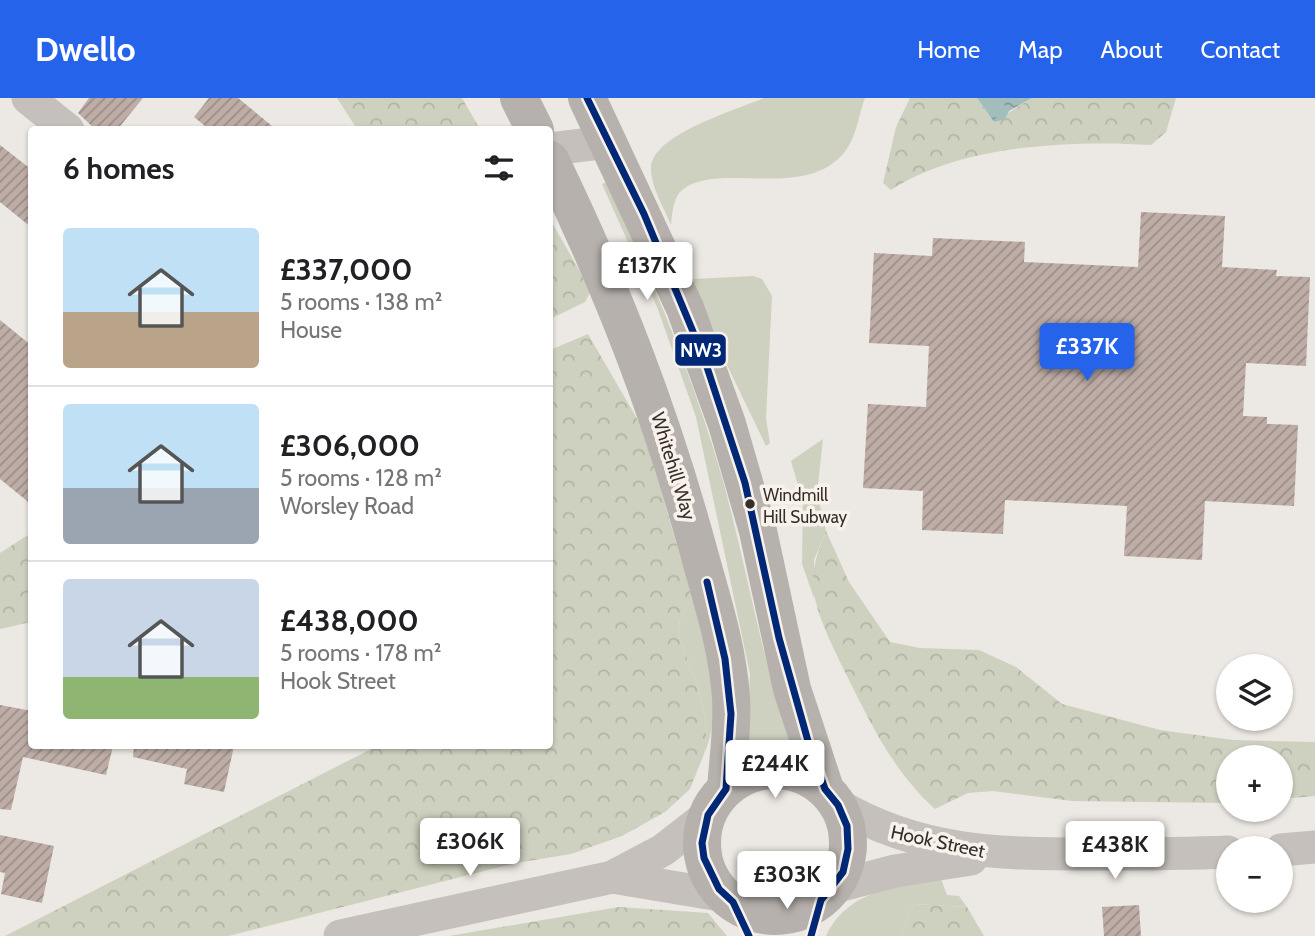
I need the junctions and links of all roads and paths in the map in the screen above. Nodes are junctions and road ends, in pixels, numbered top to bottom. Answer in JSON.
{"nodes":[{"id":1,"x":28,"y":98,"type":"edge"},
{"id":2,"x":519,"y":98,"type":"edge"},
{"id":3,"x":589,"y":103,"type":"edge"},
{"id":4,"x":63,"y":126,"type":"edge"},
{"id":5,"x":533,"y":126,"type":"edge"},
{"id":6,"x":608,"y":142,"type":"junction"},
{"id":7,"x":553,"y":144,"type":"edge"},
{"id":8,"x":553,"y":147,"type":"edge"},
{"id":9,"x":553,"y":167,"type":"edge"},
{"id":10,"x":831,"y":797,"type":"junction"},
{"id":11,"x":717,"y":802,"type":"junction"},
{"id":12,"x":1315,"y":848,"type":"edge"},
{"id":13,"x":1293,"y":849,"type":"edge"},
{"id":14,"x":1216,"y":852,"type":"edge"},
{"id":15,"x":1001,"y":854,"type":"junction"},
{"id":16,"x":612,"y":877,"type":"junction"},
{"id":17,"x":827,"y":893,"type":"junction"},
{"id":18,"x":730,"y":899,"type":"junction"},
{"id":19,"x":340,"y":936,"type":"edge"},
{"id":20,"x":749,"y":936,"type":"edge"},
{"id":21,"x":811,"y":936,"type":"edge"}],
"edges":[{"from":1,"to":4,"type":"street"},
{"from":2,"to":5,"type":"main road"},
{"from":3,"to":6,"type":"main road"},
{"from":3,"to":7,"type":"street"},
{"from":6,"to":8,"type":"street"},
{"from":6,"to":10,"type":"main road"},
{"from":9,"to":11,"type":"main road","name":"Whitehill Way"},
{"from":10,"to":11,"type":"main road"},
{"from":10,"to":15,"type":"street","name":"Hook Street"},
{"from":10,"to":17,"type":"main road"},
{"from":11,"to":16,"type":"street"},
{"from":11,"to":18,"type":"main road"},
{"from":12,"to":13,"type":"street"},
{"from":14,"to":15,"type":"street","name":"Hook Street"},
{"from":15,"to":17,"type":"street","name":"Hook Street"},
{"from":16,"to":18,"type":"street"},
{"from":16,"to":19,"type":"street"},
{"from":17,"to":18,"type":"main road"},
{"from":17,"to":21,"type":"main road"},
{"from":18,"to":20,"type":"main road"}]}
